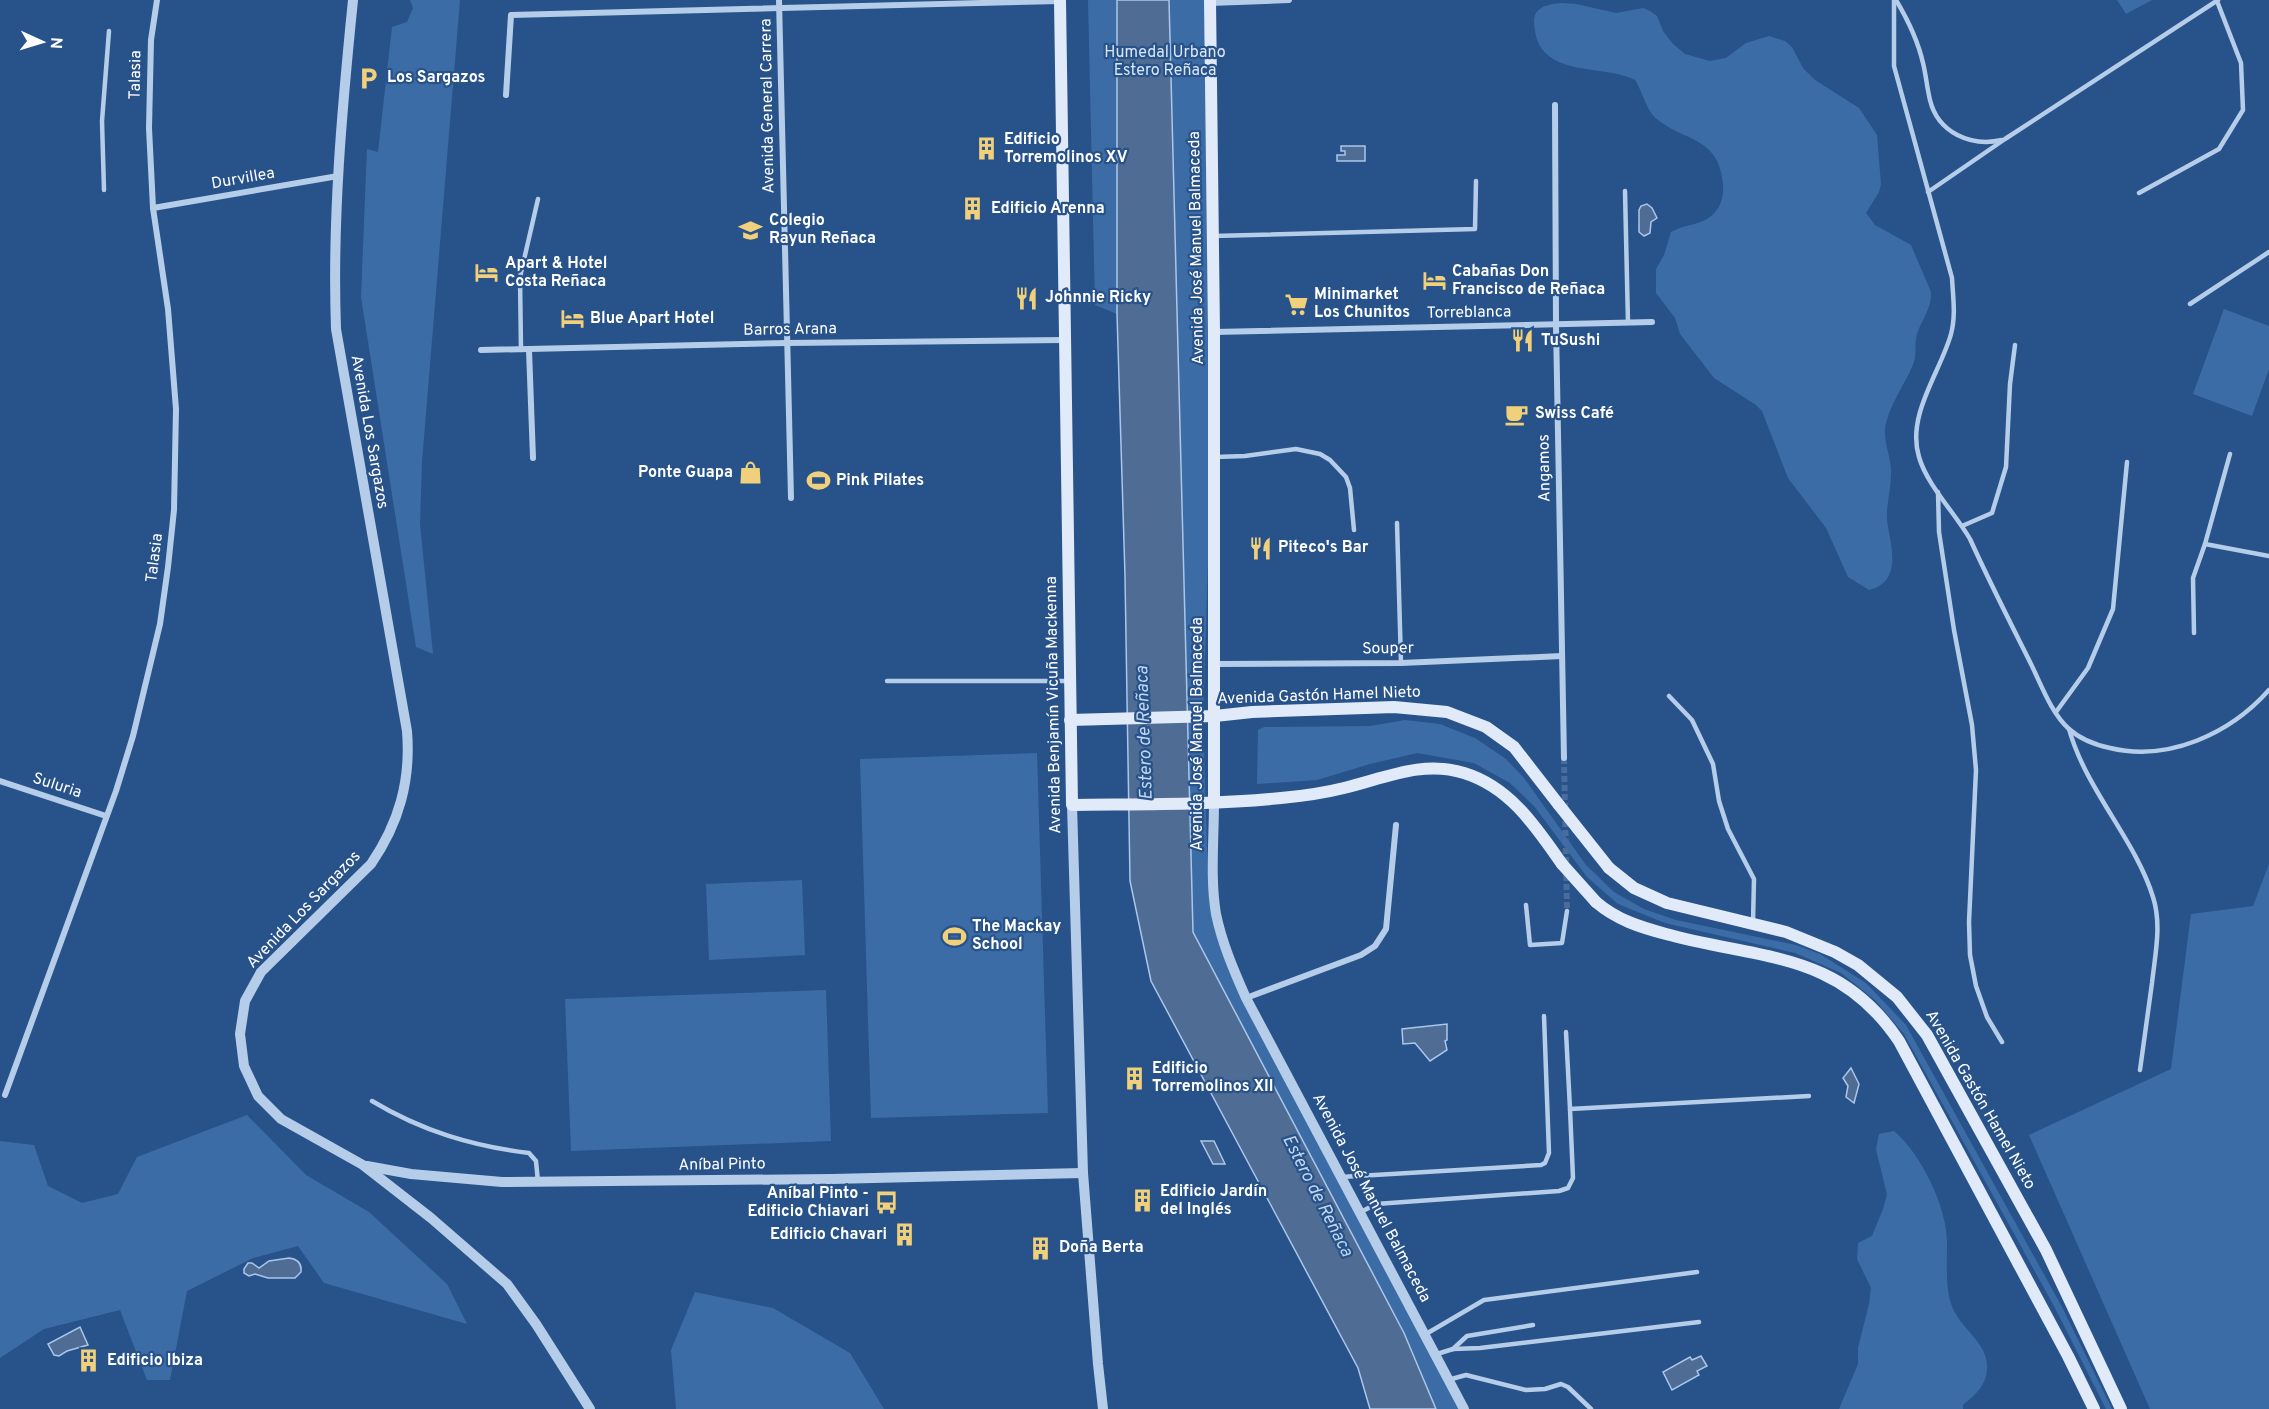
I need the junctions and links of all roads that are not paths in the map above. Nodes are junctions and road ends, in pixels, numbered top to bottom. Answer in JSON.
{"nodes":[{"id":1,"x":157,"y":0,"type":"edge"},
{"id":2,"x":353,"y":0,"type":"edge"},
{"id":3,"x":779,"y":0,"type":"edge"},
{"id":4,"x":1289,"y":0,"type":"edge"},
{"id":5,"x":1895,"y":0,"type":"edge"},
{"id":6,"x":1060,"y":1,"type":"edge"},
{"id":7,"x":2217,"y":1,"type":"edge"},
{"id":8,"x":1210,"y":2,"type":"edge"},
{"id":9,"x":780,"y":9,"type":"junction"},
{"id":10,"x":109,"y":31,"type":"dead end"},
{"id":11,"x":506,"y":95,"type":"dead end"},
{"id":12,"x":1555,"y":105,"type":"dead end"},
{"id":13,"x":2005,"y":139,"type":"junction"},
{"id":14,"x":338,"y":176,"type":"junction"},
{"id":15,"x":1476,"y":181,"type":"dead end"},
{"id":16,"x":104,"y":190,"type":"dead end"},
{"id":17,"x":1625,"y":191,"type":"dead end"},
{"id":18,"x":1928,"y":192,"type":"junction"},
{"id":19,"x":2139,"y":193,"type":"dead end"},
{"id":20,"x":538,"y":199,"type":"dead end"},
{"id":21,"x":153,"y":208,"type":"junction"},
{"id":22,"x":1213,"y":236,"type":"junction"},
{"id":23,"x":2269,"y":252,"type":"edge"},
{"id":24,"x":2190,"y":304,"type":"dead end"},
{"id":25,"x":1652,"y":322,"type":"dead end"},
{"id":26,"x":1628,"y":323,"type":"junction"},
{"id":27,"x":1556,"y":326,"type":"junction"},
{"id":28,"x":1214,"y":332,"type":"junction"},
{"id":29,"x":1064,"y":340,"type":"junction"},
{"id":30,"x":787,"y":343,"type":"junction"},
{"id":31,"x":2015,"y":345,"type":"dead end"},
{"id":32,"x":481,"y":350,"type":"dead end"},
{"id":33,"x":521,"y":350,"type":"junction"},
{"id":34,"x":529,"y":350,"type":"junction"},
{"id":35,"x":2230,"y":454,"type":"dead end"},
{"id":36,"x":1215,"y":457,"type":"junction"},
{"id":37,"x":532,"y":458,"type":"dead end"},
{"id":38,"x":2127,"y":462,"type":"dead end"},
{"id":39,"x":1938,"y":492,"type":"junction"},
{"id":40,"x":791,"y":498,"type":"dead end"},
{"id":41,"x":1397,"y":523,"type":"dead end"},
{"id":42,"x":1962,"y":526,"type":"junction"},
{"id":43,"x":1353,"y":530,"type":"dead end"},
{"id":44,"x":2205,"y":544,"type":"junction"},
{"id":45,"x":2269,"y":556,"type":"edge"},
{"id":46,"x":2194,"y":633,"type":"dead end"},
{"id":47,"x":1562,"y":656,"type":"junction"},
{"id":48,"x":1401,"y":663,"type":"junction"},
{"id":49,"x":1215,"y":664,"type":"junction"},
{"id":50,"x":887,"y":681,"type":"dead end"},
{"id":51,"x":1070,"y":681,"type":"junction"},
{"id":52,"x":2269,"y":690,"type":"edge"},
{"id":53,"x":1670,"y":696,"type":"dead end"},
{"id":54,"x":2056,"y":712,"type":"junction"},
{"id":55,"x":1215,"y":717,"type":"junction"},
{"id":56,"x":1070,"y":720,"type":"junction"},
{"id":57,"x":2069,"y":729,"type":"junction"},
{"id":58,"x":1564,"y":758,"type":"tunnel mouth"},
{"id":59,"x":0,"y":782,"type":"edge"},
{"id":60,"x":1214,"y":802,"type":"junction"},
{"id":61,"x":1072,"y":805,"type":"junction"},
{"id":62,"x":106,"y":816,"type":"junction"},
{"id":63,"x":1396,"y":825,"type":"dead end"},
{"id":64,"x":1526,"y":905,"type":"dead end"},
{"id":65,"x":1567,"y":911,"type":"tunnel mouth"},
{"id":66,"x":1753,"y":924,"type":"junction"},
{"id":67,"x":1246,"y":998,"type":"junction"},
{"id":68,"x":1544,"y":1016,"type":"dead end"},
{"id":69,"x":1566,"y":1032,"type":"dead end"},
{"id":70,"x":2002,"y":1042,"type":"dead end"},
{"id":71,"x":2140,"y":1070,"type":"dead end"},
{"id":72,"x":5,"y":1095,"type":"dead end"},
{"id":73,"x":1809,"y":1096,"type":"dead end"},
{"id":74,"x":372,"y":1101,"type":"dead end"},
{"id":75,"x":1570,"y":1110,"type":"junction"},
{"id":76,"x":363,"y":1165,"type":"junction"},
{"id":77,"x":1083,"y":1173,"type":"junction"},
{"id":78,"x":1341,"y":1177,"type":"junction"},
{"id":79,"x":538,"y":1182,"type":"junction"},
{"id":80,"x":1360,"y":1212,"type":"junction"},
{"id":81,"x":1697,"y":1272,"type":"dead end"},
{"id":82,"x":1699,"y":1322,"type":"dead end"},
{"id":83,"x":1533,"y":1325,"type":"dead end"},
{"id":84,"x":1424,"y":1335,"type":"junction"},
{"id":85,"x":1453,"y":1349,"type":"junction"},
{"id":86,"x":1435,"y":1354,"type":"junction"},
{"id":87,"x":1448,"y":1380,"type":"junction"},
{"id":88,"x":590,"y":1409,"type":"edge"},
{"id":89,"x":1103,"y":1409,"type":"edge"},
{"id":90,"x":1464,"y":1409,"type":"edge"},
{"id":91,"x":1591,"y":1409,"type":"edge"},
{"id":92,"x":2094,"y":1409,"type":"edge"},
{"id":93,"x":2121,"y":1409,"type":"edge"}],
"edges":[{"from":1,"to":21,"type":"street","name":"Talasia"},
{"from":2,"to":14,"type":"street","name":"Avenida Los Sargazos"},
{"from":3,"to":9,"type":"street","name":"Avenida General Carrera"},
{"from":4,"to":8,"type":"street"},
{"from":5,"to":13,"type":"lane"},
{"from":5,"to":18,"type":"lane"},
{"from":6,"to":9,"type":"street"},
{"from":6,"to":29,"type":"main road","name":"Avenida Benjamín Vicuña Mackenna"},
{"from":7,"to":13,"type":"lane"},
{"from":7,"to":19,"type":"lane"},
{"from":8,"to":22,"type":"main road","name":"Avenida José Manuel Balmaceda"},
{"from":9,"to":11,"type":"street"},
{"from":9,"to":30,"type":"street","name":"Avenida General Carrera"},
{"from":10,"to":16,"type":"lane"},
{"from":12,"to":27,"type":"street","name":"Angamos"},
{"from":13,"to":18,"type":"lane"},
{"from":14,"to":21,"type":"street","name":"Durvillea"},
{"from":14,"to":76,"type":"street","name":"Avenida Los Sargazos"},
{"from":15,"to":22,"type":"lane"},
{"from":17,"to":26,"type":"lane"},
{"from":18,"to":39,"type":"lane"},
{"from":20,"to":33,"type":"lane"},
{"from":21,"to":62,"type":"street","name":"Talasia"},
{"from":22,"to":28,"type":"main road","name":"Avenida José Manuel Balmaceda"},
{"from":23,"to":24,"type":"lane"},
{"from":25,"to":26,"type":"street","name":"Torreblanca"},
{"from":26,"to":27,"type":"street","name":"Torreblanca"},
{"from":27,"to":28,"type":"street","name":"Torreblanca"},
{"from":27,"to":47,"type":"street","name":"Angamos"},
{"from":28,"to":36,"type":"main road","name":"Avenida José Manuel Balmaceda"},
{"from":29,"to":30,"type":"street","name":"Barros Arana"},
{"from":29,"to":51,"type":"main road","name":"Avenida Benjamín Vicuña Mackenna"},
{"from":30,"to":34,"type":"street","name":"Barros Arana"},
{"from":30,"to":40,"type":"street","name":"Avenida General Carrera"},
{"from":31,"to":42,"type":"lane"},
{"from":32,"to":33,"type":"street","name":"Barros Arana"},
{"from":33,"to":34,"type":"street","name":"Barros Arana"},
{"from":34,"to":37,"type":"street"},
{"from":35,"to":44,"type":"lane"},
{"from":36,"to":43,"type":"lane"},
{"from":36,"to":49,"type":"main road","name":"Avenida José Manuel Balmaceda"},
{"from":38,"to":54,"type":"lane"},
{"from":39,"to":42,"type":"lane"},
{"from":39,"to":70,"type":"lane"},
{"from":41,"to":48,"type":"lane"},
{"from":42,"to":54,"type":"lane"},
{"from":44,"to":45,"type":"lane"},
{"from":44,"to":46,"type":"lane"},
{"from":47,"to":48,"type":"street","name":"Souper"},
{"from":47,"to":58,"type":"street","name":"Angamos"},
{"from":48,"to":49,"type":"street","name":"Souper"},
{"from":49,"to":55,"type":"main road","name":"Avenida José Manuel Balmaceda"},
{"from":50,"to":51,"type":"lane"},
{"from":51,"to":56,"type":"main road","name":"Avenida Benjamín Vicuña Mackenna"},
{"from":52,"to":57,"type":"lane"},
{"from":53,"to":66,"type":"lane"},
{"from":54,"to":57,"type":"lane"},
{"from":55,"to":56,"type":"main road","name":"Avenida Gastón Hamel Nieto"},
{"from":55,"to":60,"type":"main road","name":"Avenida José Manuel Balmaceda"},
{"from":55,"to":66,"type":"main road","name":"Avenida Gastón Hamel Nieto","bridge":true},
{"from":56,"to":61,"type":"main road","name":"Avenida Benjamín Vicuña Mackenna"},
{"from":57,"to":71,"type":"lane"},
{"from":59,"to":62,"type":"street","name":"Suluria"},
{"from":60,"to":61,"type":"main road"},
{"from":60,"to":67,"type":"street","name":"Avenida José Manuel Balmaceda"},
{"from":60,"to":92,"type":"main road","bridge":true},
{"from":61,"to":77,"type":"street","name":"Avenida Benjamín Vicuña Mackenna"},
{"from":62,"to":72,"type":"street","name":"Talasia"},
{"from":63,"to":67,"type":"street"},
{"from":64,"to":65,"type":"lane"},
{"from":66,"to":93,"type":"main road","name":"Avenida Gastón Hamel Nieto"},
{"from":67,"to":78,"type":"street","name":"Avenida José Manuel Balmaceda"},
{"from":68,"to":78,"type":"lane"},
{"from":69,"to":75,"type":"lane"},
{"from":73,"to":75,"type":"lane"},
{"from":74,"to":79,"type":"lane"},
{"from":75,"to":80,"type":"lane"},
{"from":76,"to":79,"type":"street","name":"Aníbal Pinto"},
{"from":76,"to":88,"type":"street","name":"Avenida Los Sargazos"},
{"from":77,"to":79,"type":"street","name":"Aníbal Pinto"},
{"from":77,"to":89,"type":"street","name":"Avenida Benjamín Vicuña Mackenna"},
{"from":78,"to":80,"type":"street","name":"Avenida José Manuel Balmaceda"},
{"from":80,"to":84,"type":"street","name":"Avenida José Manuel Balmaceda"},
{"from":81,"to":84,"type":"lane"},
{"from":82,"to":85,"type":"lane"},
{"from":83,"to":85,"type":"lane"},
{"from":84,"to":86,"type":"street","name":"Avenida José Manuel Balmaceda"},
{"from":85,"to":86,"type":"lane"},
{"from":86,"to":87,"type":"street","name":"Avenida José Manuel Balmaceda"},
{"from":87,"to":90,"type":"street","name":"Avenida José Manuel Balmaceda"},
{"from":87,"to":91,"type":"lane"}]}
